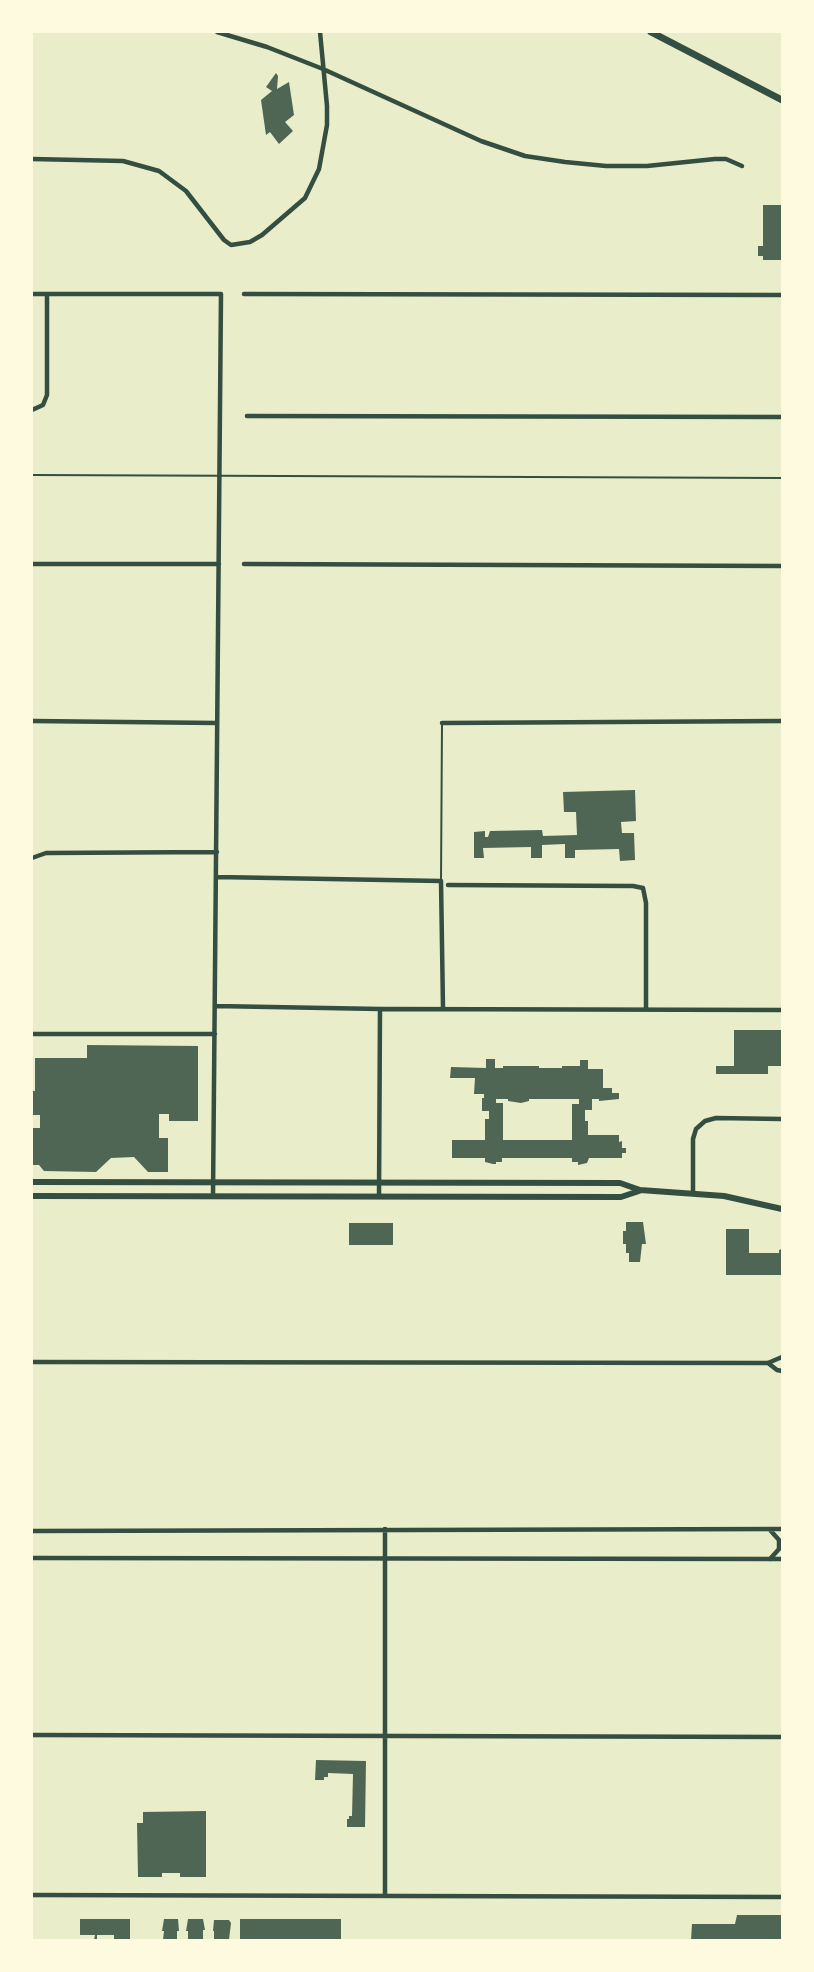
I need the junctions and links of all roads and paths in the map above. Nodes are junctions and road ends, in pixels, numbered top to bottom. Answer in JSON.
{"nodes":[{"id":1,"x":217,"y":32,"type":"edge"},
{"id":2,"x":320,"y":32,"type":"edge"},
{"id":3,"x":651,"y":32,"type":"edge"},
{"id":4,"x":323,"y":69,"type":"junction"},
{"id":5,"x":783,"y":100,"type":"edge"},
{"id":6,"x":32,"y":159,"type":"edge"},
{"id":7,"x":742,"y":166,"type":"dead end"},
{"id":8,"x":32,"y":294,"type":"edge"},
{"id":9,"x":46,"y":294,"type":"junction"},
{"id":10,"x":244,"y":294,"type":"dead end"},
{"id":11,"x":783,"y":295,"type":"edge"},
{"id":12,"x":32,"y":410,"type":"edge"},
{"id":13,"x":247,"y":416,"type":"dead end"},
{"id":14,"x":783,"y":417,"type":"edge"},
{"id":15,"x":32,"y":475,"type":"edge"},
{"id":16,"x":220,"y":476,"type":"junction"},
{"id":17,"x":783,"y":478,"type":"edge"},
{"id":18,"x":32,"y":564,"type":"edge"},
{"id":19,"x":219,"y":564,"type":"junction"},
{"id":20,"x":244,"y":564,"type":"dead end"},
{"id":21,"x":783,"y":566,"type":"edge"},
{"id":22,"x":783,"y":721,"type":"edge"},
{"id":23,"x":32,"y":722,"type":"edge"},
{"id":24,"x":217,"y":723,"type":"junction"},
{"id":25,"x":442,"y":723,"type":"joint"},
{"id":26,"x":217,"y":852,"type":"junction"},
{"id":27,"x":32,"y":858,"type":"edge"},
{"id":28,"x":217,"y":878,"type":"junction"},
{"id":29,"x":441,"y":881,"type":"junction"},
{"id":30,"x":448,"y":885,"type":"dead end"},
{"id":31,"x":215,"y":1006,"type":"junction"},
{"id":32,"x":443,"y":1008,"type":"junction"},
{"id":33,"x":380,"y":1009,"type":"junction"},
{"id":34,"x":646,"y":1009,"type":"junction"},
{"id":35,"x":783,"y":1010,"type":"edge"},
{"id":36,"x":32,"y":1034,"type":"edge"},
{"id":37,"x":215,"y":1034,"type":"junction"},
{"id":38,"x":783,"y":1119,"type":"edge"},
{"id":39,"x":32,"y":1182,"type":"edge"},
{"id":40,"x":213,"y":1182,"type":"junction"},
{"id":41,"x":379,"y":1184,"type":"junction"},
{"id":42,"x":640,"y":1190,"type":"junction"},
{"id":43,"x":693,"y":1193,"type":"junction"},
{"id":44,"x":32,"y":1196,"type":"edge"},
{"id":45,"x":213,"y":1196,"type":"junction"},
{"id":46,"x":379,"y":1196,"type":"junction"},
{"id":47,"x":783,"y":1209,"type":"edge"},
{"id":48,"x":783,"y":1357,"type":"edge"},
{"id":49,"x":32,"y":1362,"type":"edge"},
{"id":50,"x":768,"y":1364,"type":"junction"},
{"id":51,"x":783,"y":1371,"type":"edge"},
{"id":52,"x":385,"y":1529,"type":"junction"},
{"id":53,"x":769,"y":1529,"type":"junction"},
{"id":54,"x":783,"y":1529,"type":"edge"},
{"id":55,"x":32,"y":1531,"type":"edge"},
{"id":56,"x":32,"y":1558,"type":"edge"},
{"id":57,"x":385,"y":1558,"type":"junction"},
{"id":58,"x":770,"y":1559,"type":"junction"},
{"id":59,"x":783,"y":1559,"type":"edge"},
{"id":60,"x":32,"y":1736,"type":"edge"},
{"id":61,"x":385,"y":1736,"type":"junction"},
{"id":62,"x":783,"y":1737,"type":"edge"},
{"id":63,"x":32,"y":1895,"type":"edge"},
{"id":64,"x":385,"y":1896,"type":"junction"},
{"id":65,"x":783,"y":1897,"type":"edge"}],
"edges":[{"from":1,"to":4,"type":"street"},
{"from":2,"to":4,"type":"street"},
{"from":3,"to":5,"type":"main road"},
{"from":4,"to":6,"type":"street"},
{"from":4,"to":7,"type":"street"},
{"from":8,"to":9,"type":"street"},
{"from":9,"to":12,"type":"street"},
{"from":9,"to":16,"type":"street"},
{"from":10,"to":11,"type":"street"},
{"from":13,"to":14,"type":"street"},
{"from":15,"to":16,"type":"lane"},
{"from":16,"to":17,"type":"lane"},
{"from":16,"to":19,"type":"street"},
{"from":18,"to":19,"type":"street"},
{"from":19,"to":24,"type":"street"},
{"from":20,"to":21,"type":"street"},
{"from":22,"to":25,"type":"street"},
{"from":23,"to":24,"type":"street"},
{"from":24,"to":26,"type":"street"},
{"from":25,"to":29,"type":"lane"},
{"from":26,"to":27,"type":"street"},
{"from":26,"to":28,"type":"street"},
{"from":28,"to":29,"type":"street"},
{"from":28,"to":31,"type":"street"},
{"from":29,"to":32,"type":"street"},
{"from":30,"to":34,"type":"street"},
{"from":31,"to":33,"type":"street"},
{"from":31,"to":37,"type":"street"},
{"from":32,"to":33,"type":"street"},
{"from":32,"to":34,"type":"street"},
{"from":33,"to":41,"type":"street"},
{"from":34,"to":35,"type":"street"},
{"from":36,"to":37,"type":"street"},
{"from":37,"to":40,"type":"street"},
{"from":38,"to":43,"type":"street"},
{"from":39,"to":40,"type":"main road"},
{"from":40,"to":41,"type":"main road"},
{"from":40,"to":45,"type":"street"},
{"from":41,"to":42,"type":"main road"},
{"from":41,"to":46,"type":"street"},
{"from":42,"to":43,"type":"main road"},
{"from":42,"to":46,"type":"main road"},
{"from":43,"to":47,"type":"main road"},
{"from":44,"to":45,"type":"main road"},
{"from":45,"to":46,"type":"main road"},
{"from":48,"to":50,"type":"street"},
{"from":49,"to":50,"type":"street"},
{"from":50,"to":51,"type":"street"},
{"from":52,"to":53,"type":"street"},
{"from":52,"to":55,"type":"street"},
{"from":52,"to":57,"type":"street"},
{"from":53,"to":54,"type":"street"},
{"from":53,"to":58,"type":"street"},
{"from":56,"to":57,"type":"street"},
{"from":57,"to":58,"type":"street"},
{"from":57,"to":61,"type":"street"},
{"from":58,"to":59,"type":"street"},
{"from":60,"to":61,"type":"street"},
{"from":61,"to":62,"type":"street"},
{"from":61,"to":64,"type":"street"},
{"from":63,"to":64,"type":"street"},
{"from":64,"to":65,"type":"street"}]}
